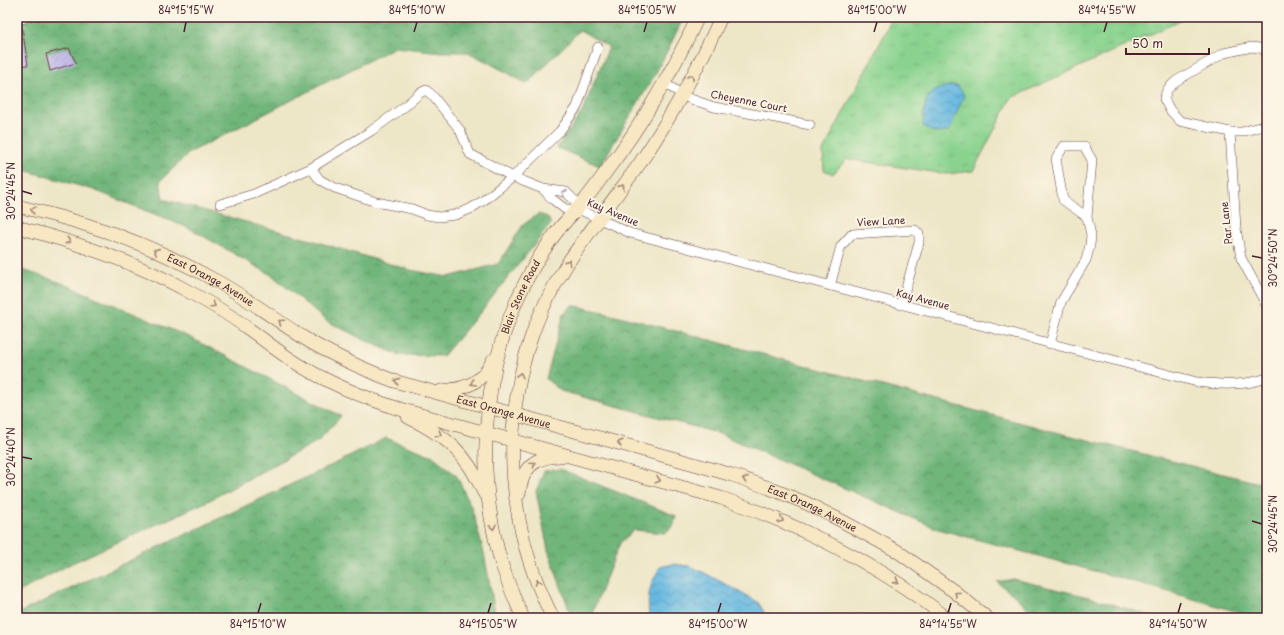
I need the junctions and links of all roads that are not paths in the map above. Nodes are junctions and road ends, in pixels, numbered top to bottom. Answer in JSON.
{"nodes":[{"id":1,"x":29,"y":17,"type":"edge"},
{"id":2,"x":698,"y":17,"type":"edge"},
{"id":3,"x":721,"y":17,"type":"edge"},
{"id":4,"x":17,"y":20,"type":"edge"},
{"id":5,"x":598,"y":47,"type":"dead end"},
{"id":6,"x":1267,"y":63,"type":"edge"},
{"id":7,"x":664,"y":83,"type":"junction"},
{"id":8,"x":682,"y":94,"type":"junction"},
{"id":9,"x":1267,"y":123,"type":"edge"},
{"id":10,"x":810,"y":125,"type":"dead end"},
{"id":11,"x":1230,"y":132,"type":"junction"},
{"id":12,"x":311,"y":168,"type":"junction"},
{"id":13,"x":513,"y":177,"type":"junction"},
{"id":14,"x":543,"y":189,"type":"junction"},
{"id":15,"x":220,"y":204,"type":"dead end"},
{"id":16,"x":17,"y":206,"type":"edge"},
{"id":17,"x":578,"y":209,"type":"junction"},
{"id":18,"x":1087,"y":217,"type":"junction"},
{"id":19,"x":598,"y":219,"type":"junction"},
{"id":20,"x":17,"y":227,"type":"edge"},
{"id":21,"x":830,"y":286,"type":"junction"},
{"id":22,"x":901,"y":305,"type":"junction"},
{"id":23,"x":1267,"y":306,"type":"edge"},
{"id":24,"x":502,"y":340,"type":"junction"},
{"id":25,"x":1050,"y":344,"type":"junction"},
{"id":26,"x":1267,"y":378,"type":"edge"},
{"id":27,"x":434,"y":391,"type":"junction"},
{"id":28,"x":380,"y":403,"type":"junction"},
{"id":29,"x":488,"y":406,"type":"junction"},
{"id":30,"x":514,"y":413,"type":"junction"},
{"id":31,"x":485,"y":433,"type":"junction"},
{"id":32,"x":512,"y":440,"type":"junction"},
{"id":33,"x":569,"y":456,"type":"junction"},
{"id":34,"x":489,"y":503,"type":"junction"},
{"id":35,"x":518,"y":512,"type":"junction"},
{"id":36,"x":524,"y":618,"type":"edge"},
{"id":37,"x":554,"y":618,"type":"edge"},
{"id":38,"x":947,"y":618,"type":"edge"},
{"id":39,"x":987,"y":618,"type":"edge"}],
"edges":[{"from":1,"to":4,"type":"street"},
{"from":2,"to":7,"type":"street","name":"Blair Stone Road"},
{"from":8,"to":3,"type":"street","one_way":true},
{"from":5,"to":13,"type":"street"},
{"from":6,"to":11,"type":"street"},
{"from":7,"to":8,"type":"street","name":"Cheyenne Court"},
{"from":7,"to":17,"type":"street","name":"Blair Stone Road"},
{"from":8,"to":10,"type":"street","name":"Cheyenne Court"},
{"from":19,"to":8,"type":"street","one_way":true},
{"from":9,"to":11,"type":"street"},
{"from":11,"to":23,"type":"street","name":"Par Lane"},
{"from":12,"to":13,"type":"street"},
{"from":12,"to":13,"type":"street"},
{"from":12,"to":15,"type":"street"},
{"from":13,"to":14,"type":"street"},
{"from":14,"to":17,"type":"street","name":"Kay Avenue"},
{"from":17,"to":14,"type":"street","one_way":true},
{"from":27,"to":16,"type":"street","name":"East Orange Avenue","one_way":true},
{"from":17,"to":19,"type":"street","name":"Kay Avenue"},
{"from":17,"to":24,"type":"street","name":"Blair Stone Road"},
{"from":18,"to":18,"type":"street"},
{"from":18,"to":25,"type":"street"},
{"from":19,"to":21,"type":"street","name":"Kay Avenue"},
{"from":30,"to":19,"type":"street","one_way":true},
{"from":20,"to":28,"type":"street","name":"East Orange Avenue","one_way":true},
{"from":21,"to":22,"type":"street","name":"Kay Avenue"},
{"from":21,"to":22,"type":"street","name":"View Lane"},
{"from":22,"to":25,"type":"street","name":"Kay Avenue"},
{"from":24,"to":27,"type":"street","one_way":true},
{"from":24,"to":29,"type":"street","name":"Blair Stone Road"},
{"from":25,"to":26,"type":"street","name":"Kay Avenue"},
{"from":27,"to":29,"type":"street","name":"East Orange Avenue"},
{"from":28,"to":31,"type":"street","name":"East Orange Avenue"},
{"from":28,"to":34,"type":"street","one_way":true},
{"from":29,"to":30,"type":"street","name":"East Orange Avenue"},
{"from":29,"to":31,"type":"street","name":"Blair Stone Road"},
{"from":30,"to":32,"type":"street"},
{"from":39,"to":30,"type":"street","name":"East Orange Avenue","one_way":true},
{"from":31,"to":32,"type":"street","name":"East Orange Avenue"},
{"from":31,"to":34,"type":"street","name":"Blair Stone Road"},
{"from":32,"to":33,"type":"street","name":"East Orange Avenue"},
{"from":32,"to":35,"type":"street"},
{"from":35,"to":33,"type":"street","one_way":true},
{"from":33,"to":38,"type":"street","name":"East Orange Avenue","one_way":true},
{"from":34,"to":36,"type":"street","name":"Blair Stone Road","one_way":true},
{"from":37,"to":35,"type":"street","one_way":true}]}
